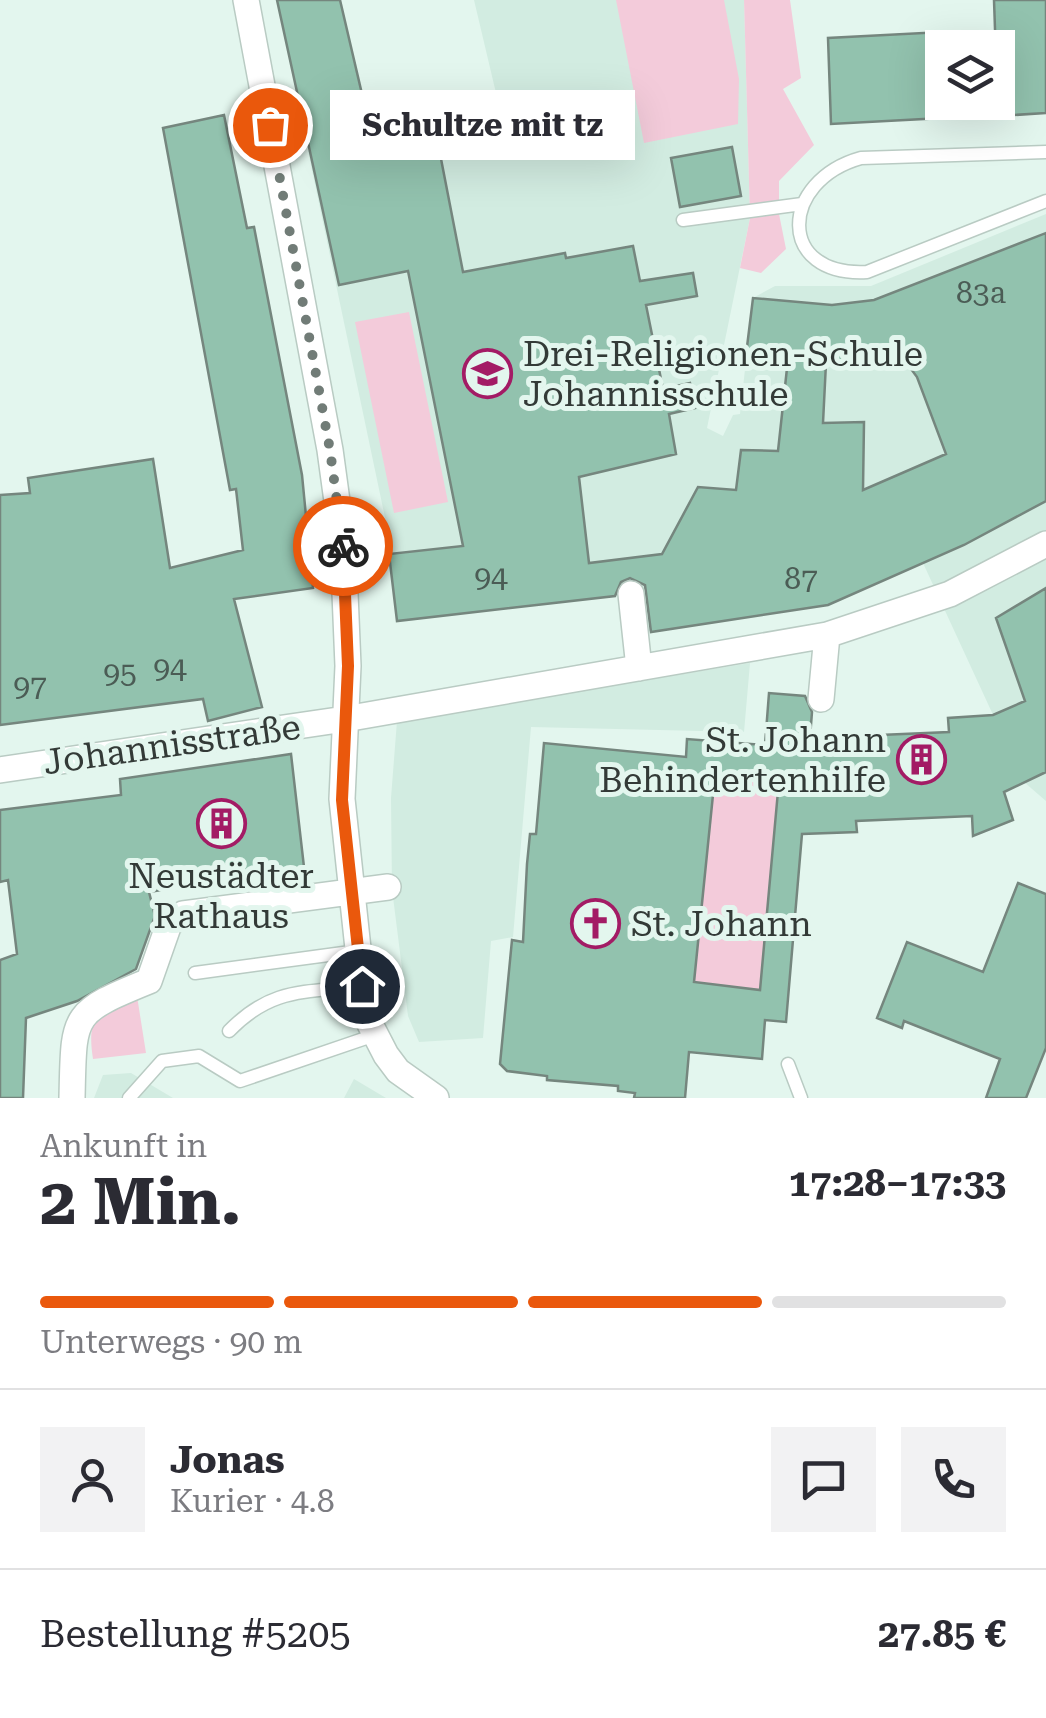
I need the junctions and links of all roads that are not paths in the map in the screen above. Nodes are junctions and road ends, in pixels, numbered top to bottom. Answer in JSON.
{"nodes":[{"id":1,"x":246,"y":0,"type":"edge"},
{"id":2,"x":1046,"y":152,"type":"edge"},
{"id":3,"x":1046,"y":201,"type":"edge"},
{"id":4,"x":802,"y":204,"type":"junction"},
{"id":5,"x":683,"y":220,"type":"dead end"},
{"id":6,"x":1046,"y":544,"type":"edge"},
{"id":7,"x":631,"y":594,"type":"dead end"},
{"id":8,"x":827,"y":635,"type":"junction"},
{"id":9,"x":639,"y":668,"type":"junction"},
{"id":10,"x":821,"y":699,"type":"dead end"},
{"id":11,"x":346,"y":719,"type":"junction"},
{"id":12,"x":0,"y":770,"type":"edge"},
{"id":13,"x":388,"y":887,"type":"dead end"},
{"id":14,"x":350,"y":890,"type":"junction"},
{"id":15,"x":358,"y":950,"type":"junction"},
{"id":16,"x":196,"y":973,"type":"dead end"},
{"id":17,"x":362,"y":986,"type":"junction"},
{"id":18,"x":229,"y":1031,"type":"dead end"},
{"id":19,"x":375,"y":1036,"type":"junction"},
{"id":20,"x":788,"y":1064,"type":"dead end"},
{"id":21,"x":72,"y":1098,"type":"edge"},
{"id":22,"x":130,"y":1098,"type":"edge"},
{"id":23,"x":436,"y":1098,"type":"edge"},
{"id":24,"x":801,"y":1098,"type":"edge"}],
"edges":[{"from":1,"to":11,"type":"street"},
{"from":2,"to":4,"type":"lane"},
{"from":3,"to":4,"type":"lane"},
{"from":4,"to":5,"type":"lane"},
{"from":6,"to":8,"type":"street","name":"Johannisstraße"},
{"from":7,"to":9,"type":"street"},
{"from":8,"to":9,"type":"street","name":"Johannisstraße"},
{"from":8,"to":10,"type":"street"},
{"from":9,"to":11,"type":"street","name":"Johannisstraße"},
{"from":11,"to":12,"type":"street","name":"Johannisstraße"},
{"from":11,"to":14,"type":"street"},
{"from":13,"to":14,"type":"street"},
{"from":14,"to":15,"type":"street"},
{"from":14,"to":21,"type":"street"},
{"from":15,"to":16,"type":"lane"},
{"from":15,"to":17,"type":"street"},
{"from":17,"to":18,"type":"lane"},
{"from":17,"to":19,"type":"street"},
{"from":19,"to":22,"type":"lane"},
{"from":19,"to":23,"type":"street"},
{"from":20,"to":24,"type":"lane"}]}
